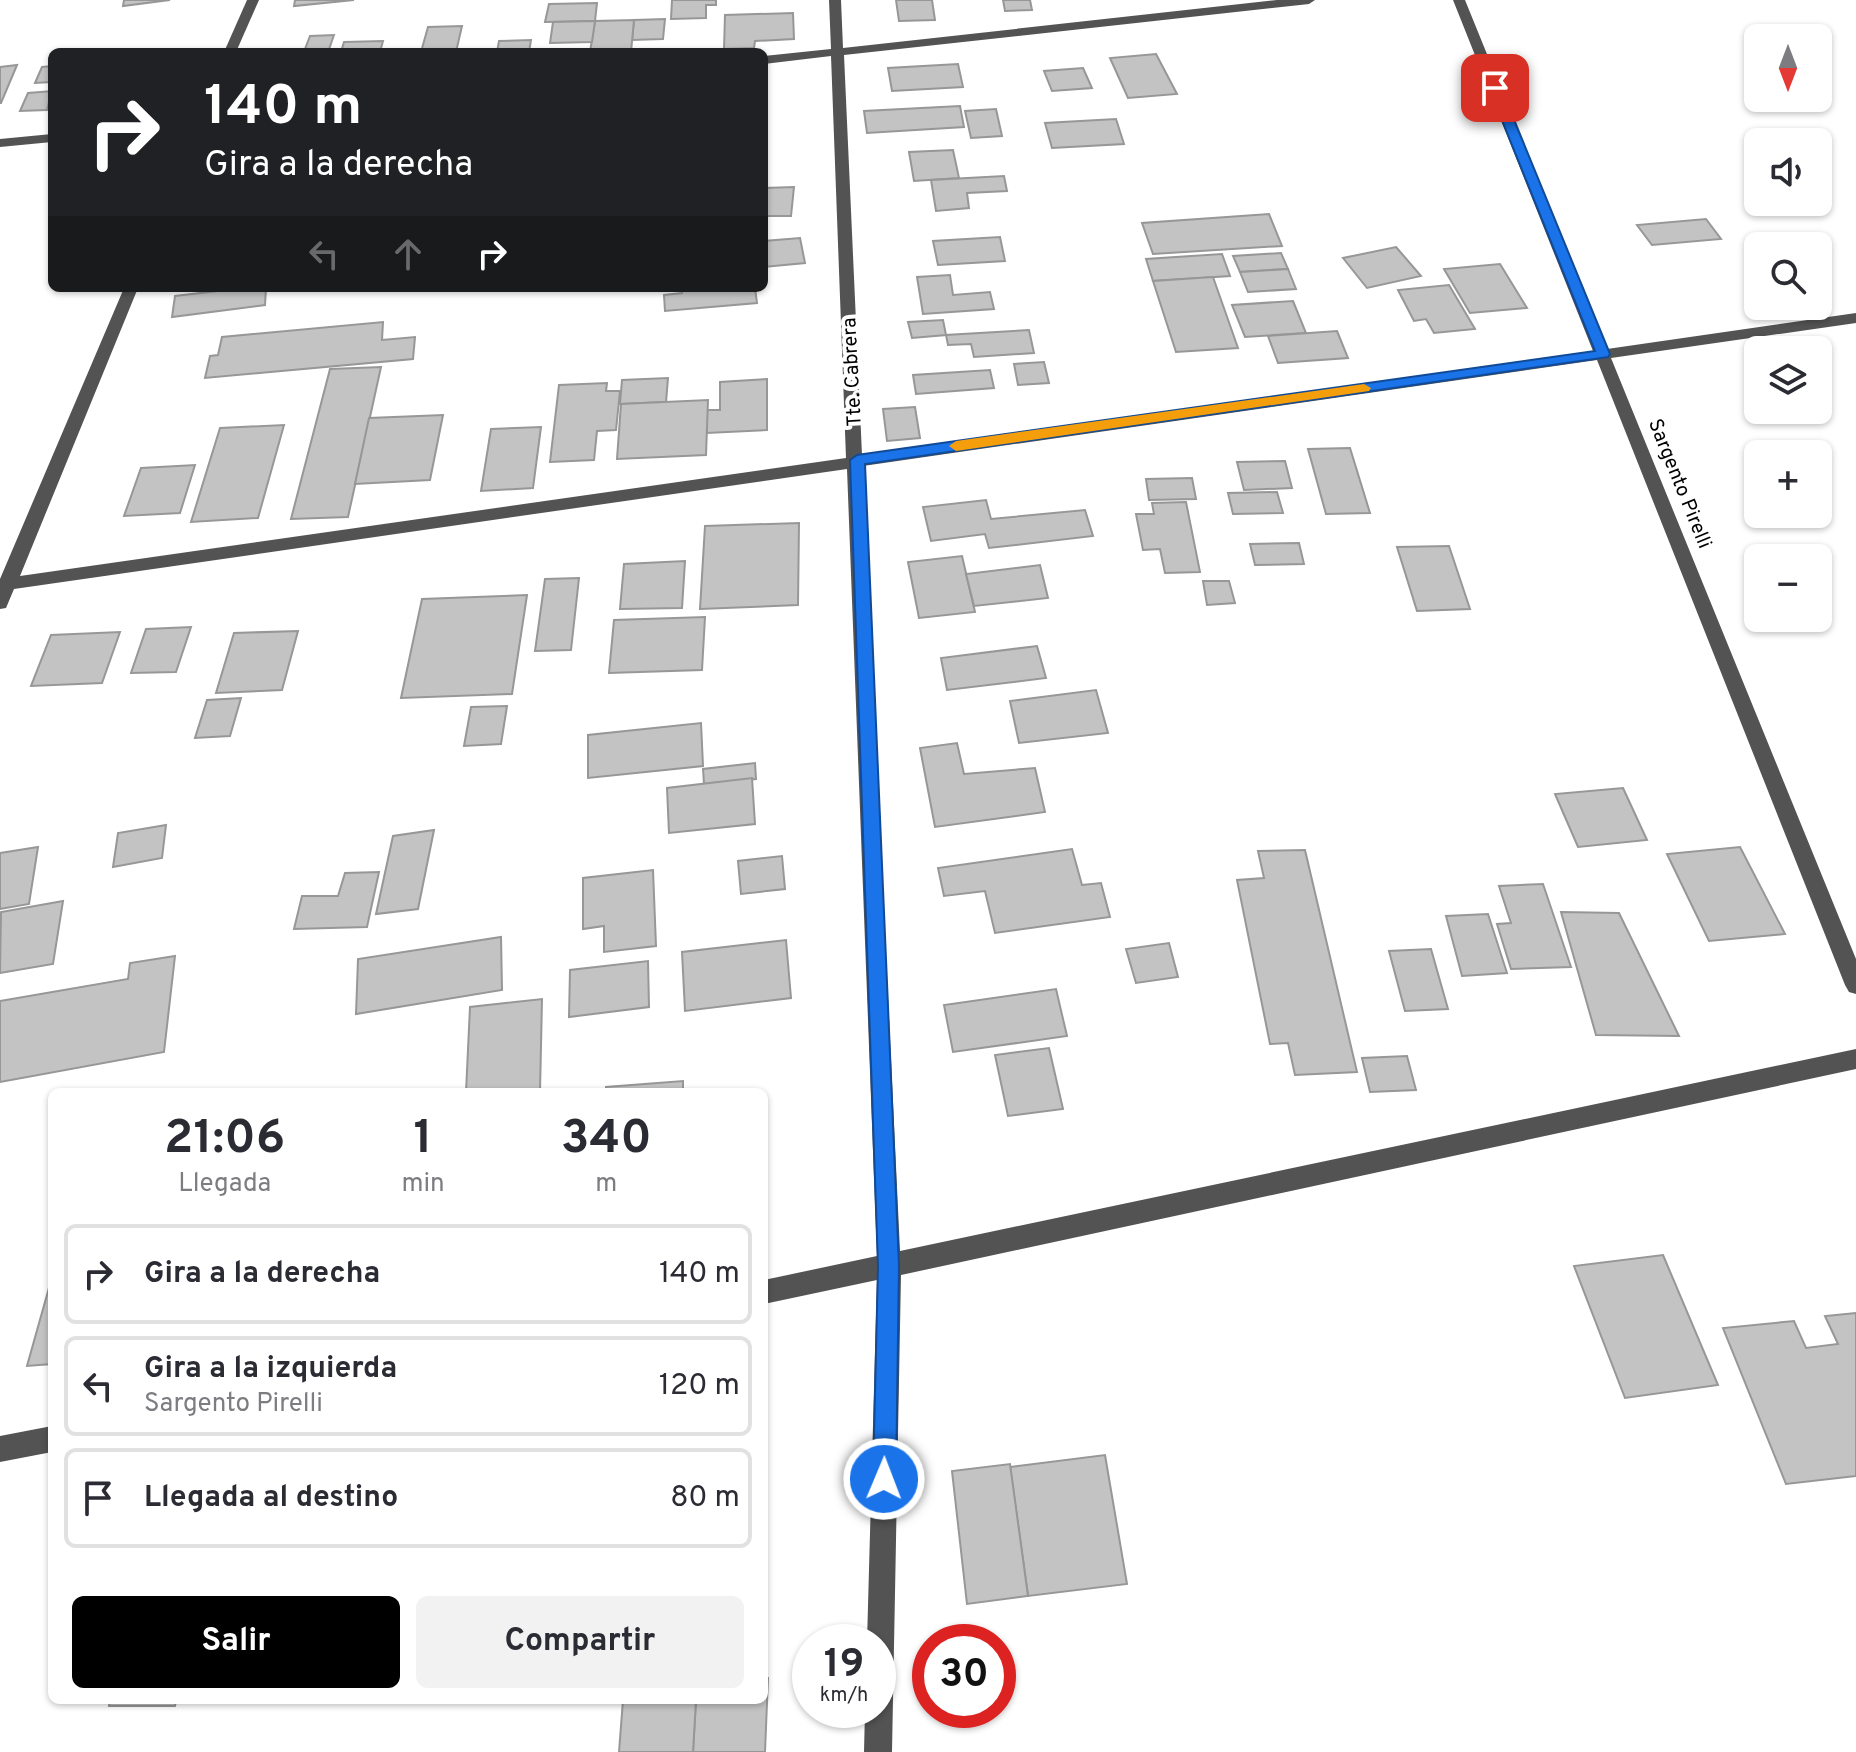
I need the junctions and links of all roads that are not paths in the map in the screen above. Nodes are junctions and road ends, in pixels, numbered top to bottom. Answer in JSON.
{"nodes":[{"id":1,"x":253,"y":0,"type":"edge"},
{"id":2,"x":835,"y":0,"type":"edge"},
{"id":3,"x":1309,"y":0,"type":"edge"},
{"id":4,"x":1459,"y":0,"type":"edge"},
{"id":5,"x":232,"y":48,"type":"edge"},
{"id":6,"x":837,"y":52,"type":"junction"},
{"id":7,"x":768,"y":60,"type":"edge"},
{"id":8,"x":48,"y":138,"type":"edge"},
{"id":9,"x":0,"y":143,"type":"edge"},
{"id":10,"x":129,"y":292,"type":"edge"},
{"id":11,"x":1856,"y":318,"type":"edge"},
{"id":12,"x":1604,"y":354,"type":"junction"},
{"id":13,"x":857,"y":460,"type":"junction"},
{"id":14,"x":4,"y":584,"type":"edge"},
{"id":15,"x":0,"y":603,"type":"edge"},
{"id":16,"x":1856,"y":985,"type":"edge"},
{"id":17,"x":1856,"y":1059,"type":"edge"},
{"id":18,"x":889,"y":1266,"type":"junction"},
{"id":19,"x":768,"y":1291,"type":"edge"},
{"id":20,"x":48,"y":1440,"type":"edge"},
{"id":21,"x":0,"y":1449,"type":"edge"},
{"id":22,"x":878,"y":1752,"type":"edge"}],
"edges":[{"from":1,"to":5,"type":"street"},
{"from":2,"to":6,"type":"street","name":"Tte. Cabrera"},
{"from":3,"to":6,"type":"street"},
{"from":4,"to":12,"type":"street","name":"Sargento Pirelli"},
{"from":6,"to":7,"type":"street"},
{"from":6,"to":13,"type":"street","name":"Tte. Cabrera"},
{"from":8,"to":9,"type":"street"},
{"from":10,"to":14,"type":"street"},
{"from":11,"to":12,"type":"street"},
{"from":12,"to":13,"type":"street"},
{"from":12,"to":16,"type":"street","name":"Sargento Pirelli"},
{"from":13,"to":14,"type":"street"},
{"from":13,"to":18,"type":"street","name":"Tte. Cabrera"},
{"from":14,"to":15,"type":"street"},
{"from":17,"to":18,"type":"street"},
{"from":18,"to":19,"type":"street"},
{"from":18,"to":22,"type":"street","name":"Tte. Cabrera"},
{"from":20,"to":21,"type":"street"}]}
